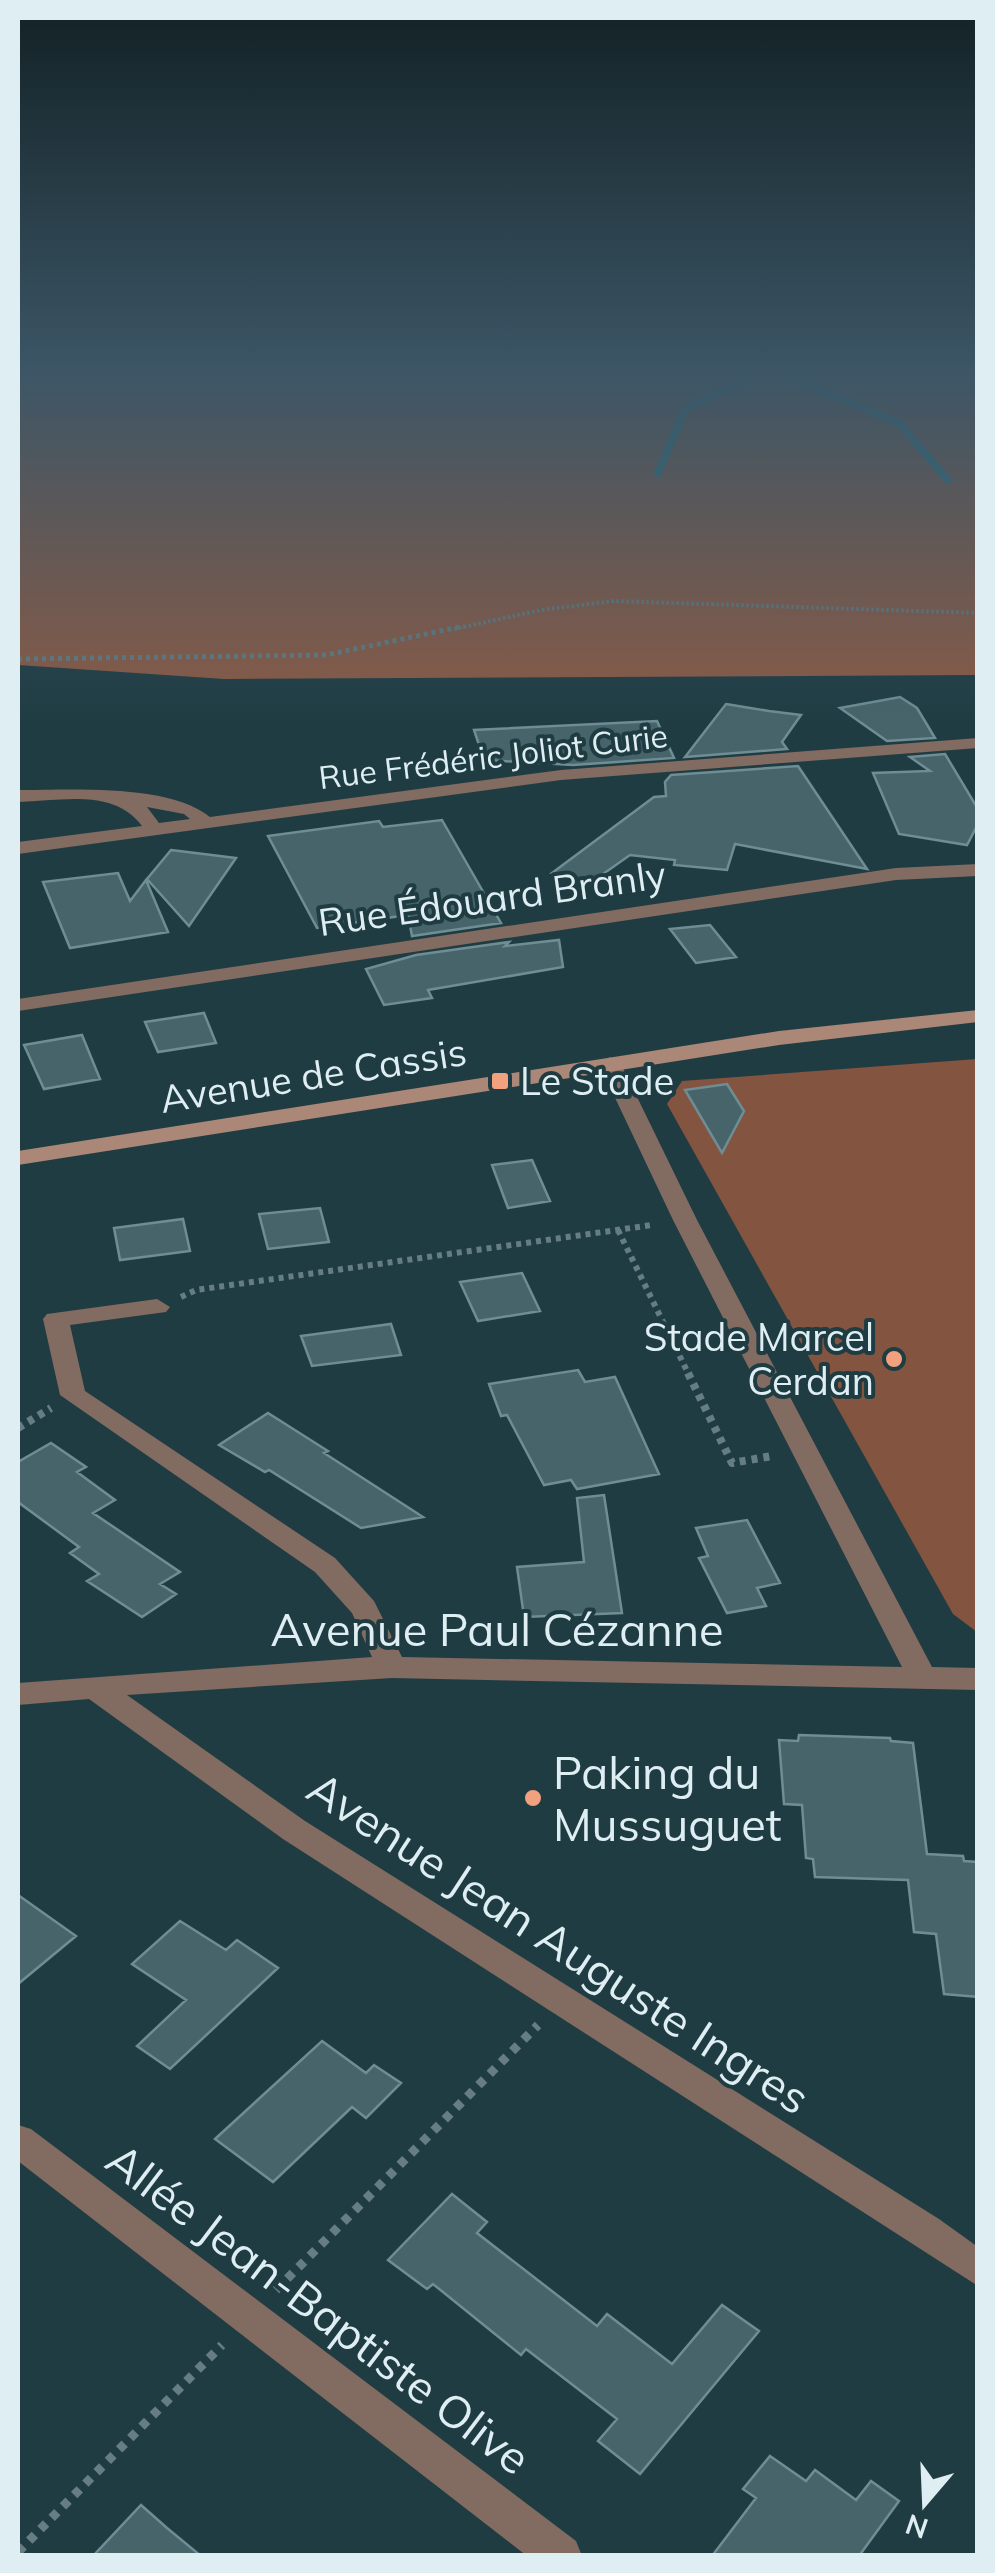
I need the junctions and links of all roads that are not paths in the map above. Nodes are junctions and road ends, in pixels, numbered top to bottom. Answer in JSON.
{"nodes":[{"id":1,"x":978,"y":743,"type":"edge"},
{"id":2,"x":114,"y":795,"type":"junction"},
{"id":3,"x":18,"y":796,"type":"edge"},
{"id":4,"x":205,"y":822,"type":"junction"},
{"id":5,"x":154,"y":829,"type":"junction"},
{"id":6,"x":18,"y":848,"type":"edge"},
{"id":7,"x":978,"y":870,"type":"edge"},
{"id":8,"x":18,"y":1005,"type":"edge"},
{"id":9,"x":978,"y":1016,"type":"edge"},
{"id":10,"x":610,"y":1064,"type":"junction"},
{"id":11,"x":18,"y":1158,"type":"edge"},
{"id":12,"x":157,"y":1307,"type":"dead end"},
{"id":13,"x":392,"y":1666,"type":"junction"},
{"id":14,"x":922,"y":1677,"type":"junction"},
{"id":15,"x":978,"y":1679,"type":"edge"},
{"id":16,"x":94,"y":1688,"type":"junction"},
{"id":17,"x":18,"y":1694,"type":"edge"},
{"id":18,"x":18,"y":2140,"type":"edge"},
{"id":19,"x":978,"y":2268,"type":"edge"},
{"id":20,"x":561,"y":2556,"type":"edge"}],
"edges":[{"from":1,"to":4,"type":"street","name":"Rue Frédéric Joliot Curie"},
{"from":2,"to":3,"type":"street"},
{"from":2,"to":4,"type":"street"},
{"from":2,"to":5,"type":"street"},
{"from":4,"to":5,"type":"street","name":"Rue Frédéric Joliot Curie"},
{"from":5,"to":6,"type":"street","name":"Rue Frédéric Joliot Curie"},
{"from":7,"to":8,"type":"street","name":"Rue Édouard Branly"},
{"from":9,"to":10,"type":"main road","name":"Avenue de Cassis"},
{"from":10,"to":11,"type":"main road","name":"Avenue de Cassis"},
{"from":10,"to":14,"type":"street"},
{"from":12,"to":13,"type":"street"},
{"from":13,"to":14,"type":"street","name":"Avenue Paul Cézanne"},
{"from":13,"to":16,"type":"street","name":"Avenue Paul Cézanne"},
{"from":14,"to":15,"type":"street","name":"Avenue Paul Cézanne"},
{"from":16,"to":17,"type":"street","name":"Avenue Paul Cézanne"},
{"from":16,"to":19,"type":"street","name":"Avenue Jean Auguste Ingres"},
{"from":18,"to":20,"type":"street","name":"Allée Jean-Baptiste Olive"}]}
